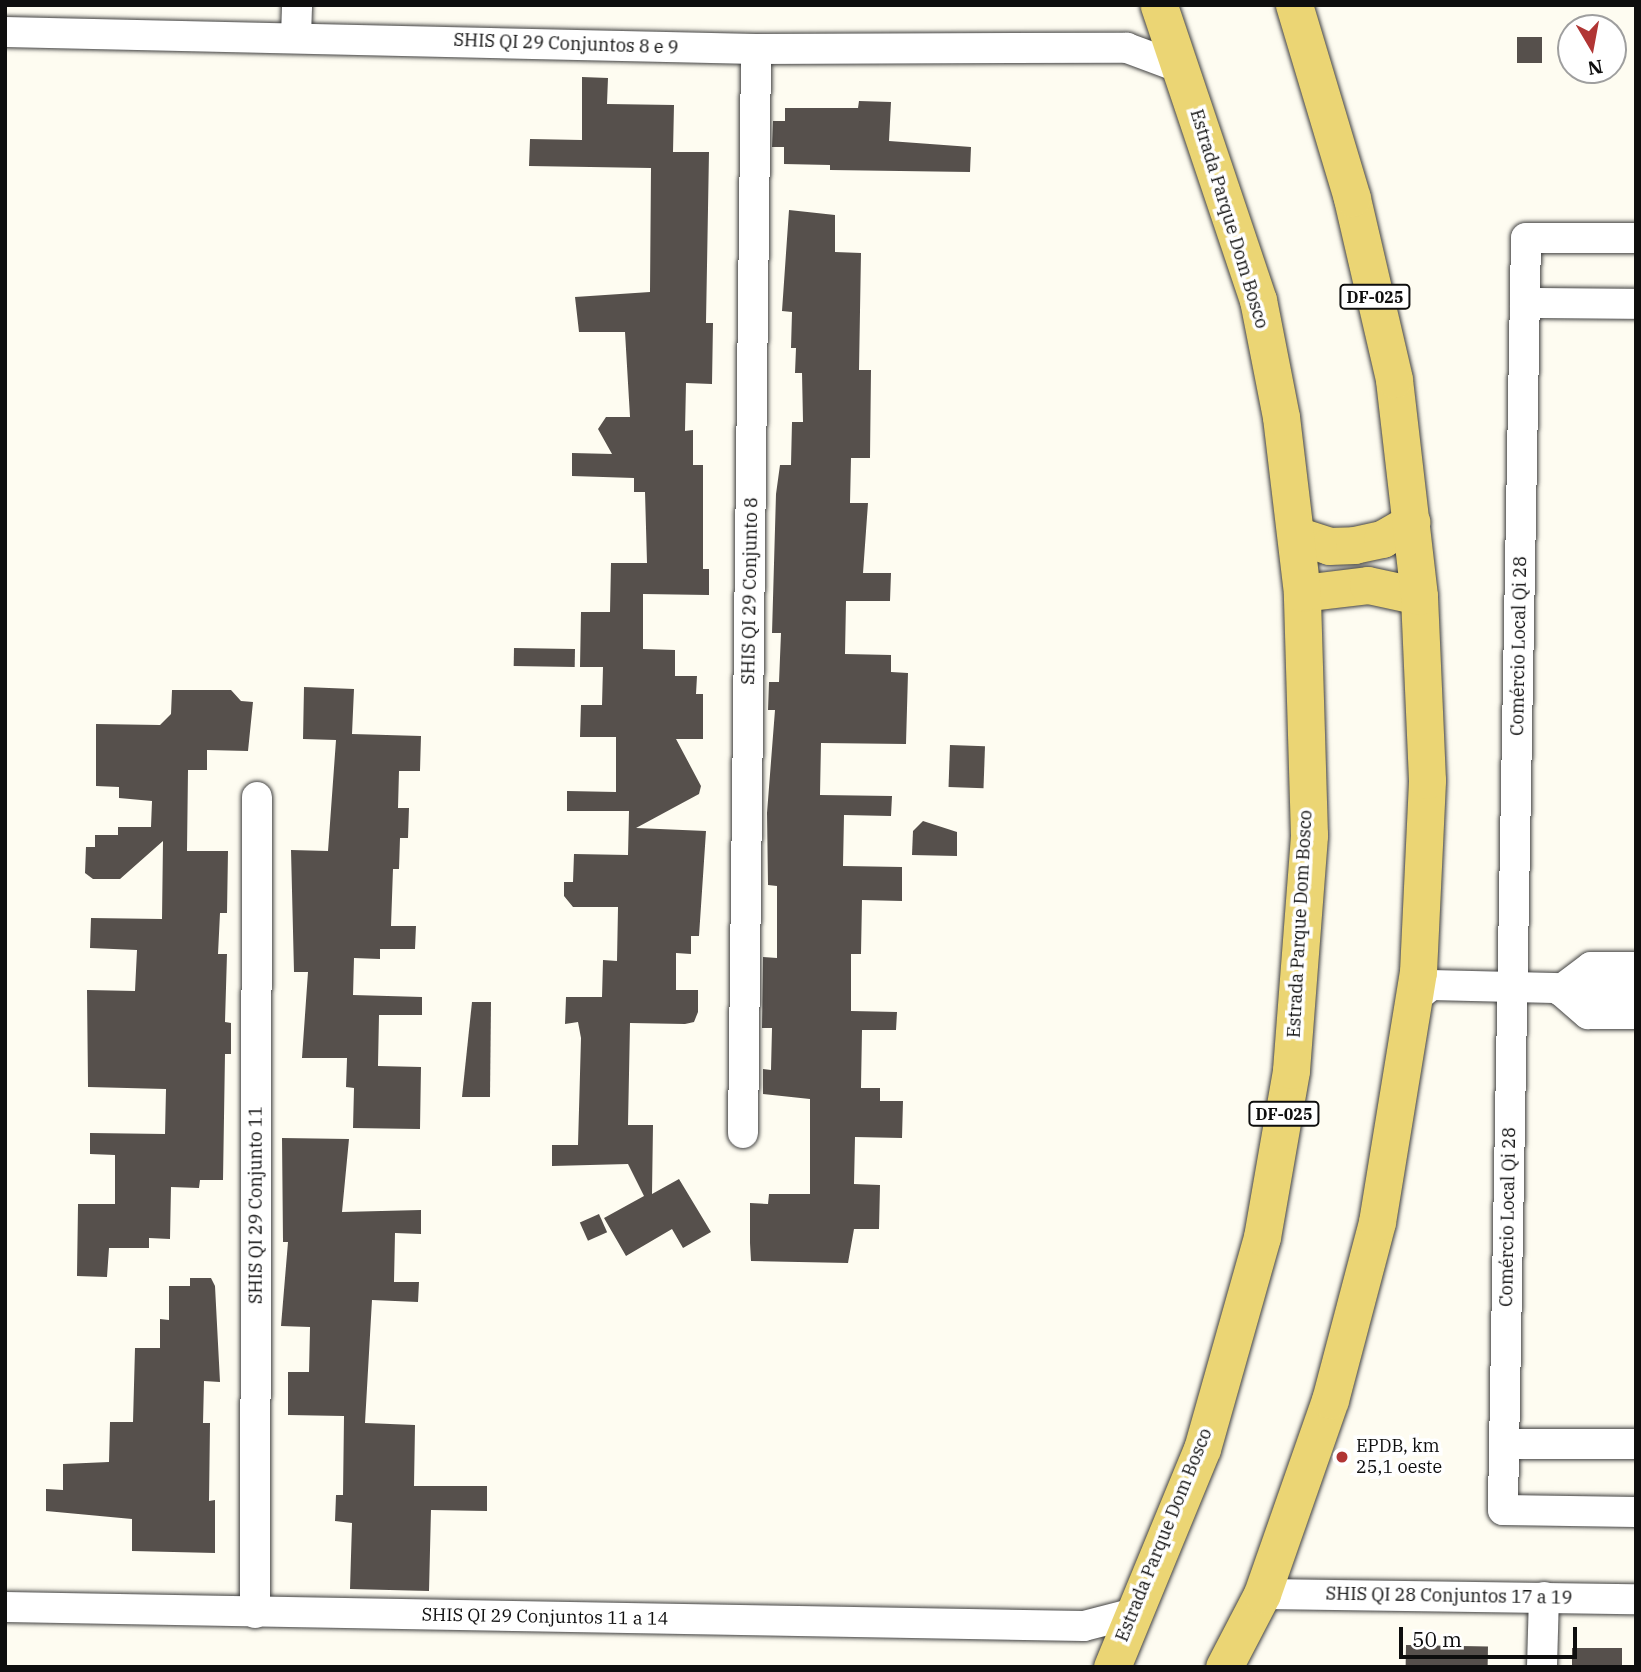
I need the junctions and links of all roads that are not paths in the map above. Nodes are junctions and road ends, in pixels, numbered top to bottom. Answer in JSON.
{"nodes":[{"id":1,"x":297,"y":5,"type":"edge"},
{"id":2,"x":1294,"y":5,"type":"edge"},
{"id":3,"x":1161,"y":12,"type":"edge"},
{"id":4,"x":5,"y":32,"type":"edge"},
{"id":5,"x":296,"y":36,"type":"junction"},
{"id":6,"x":1127,"y":48,"type":"junction"},
{"id":7,"x":756,"y":49,"type":"junction"},
{"id":8,"x":1181,"y":68,"type":"junction"},
{"id":9,"x":1636,"y":239,"type":"edge"},
{"id":10,"x":1525,"y":303,"type":"junction"},
{"id":11,"x":1636,"y":304,"type":"edge"},
{"id":12,"x":1412,"y":522,"type":"junction"},
{"id":13,"x":1296,"y":535,"type":"junction"},
{"id":14,"x":1302,"y":593,"type":"junction"},
{"id":15,"x":1419,"y":596,"type":"junction"},
{"id":16,"x":257,"y":797,"type":"dead end"},
{"id":17,"x":1636,"y":967,"type":"edge"},
{"id":18,"x":1421,"y":986,"type":"junction"},
{"id":19,"x":1512,"y":990,"type":"junction"},
{"id":20,"x":1560,"y":990,"type":"junction"},
{"id":21,"x":1636,"y":990,"type":"edge"},
{"id":22,"x":1636,"y":1014,"type":"edge"},
{"id":23,"x":743,"y":1133,"type":"dead end"},
{"id":24,"x":1504,"y":1444,"type":"junction"},
{"id":25,"x":1636,"y":1444,"type":"edge"},
{"id":26,"x":1636,"y":1512,"type":"edge"},
{"id":27,"x":1262,"y":1594,"type":"junction"},
{"id":28,"x":1544,"y":1597,"type":"junction"},
{"id":29,"x":1636,"y":1599,"type":"edge"},
{"id":30,"x":5,"y":1607,"type":"edge"},
{"id":31,"x":255,"y":1613,"type":"junction"},
{"id":32,"x":1134,"y":1613,"type":"junction"},
{"id":33,"x":1084,"y":1626,"type":"junction"},
{"id":34,"x":1115,"y":1660,"type":"edge"},
{"id":35,"x":1224,"y":1667,"type":"edge"},
{"id":36,"x":1542,"y":1667,"type":"edge"}],
"edges":[{"from":1,"to":5,"type":"street"},
{"from":2,"to":12,"type":"main road","number":"DF-025"},
{"from":3,"to":6,"type":"street"},
{"from":3,"to":8,"type":"main road","name":"Estrada Parque Dom Bosco","number":"DF-025"},
{"from":4,"to":5,"type":"street","name":"SHIS QI 29 Conjuntos 8 e 9"},
{"from":5,"to":7,"type":"street","name":"SHIS QI 29 Conjuntos 8 e 9"},
{"from":6,"to":7,"type":"street","name":"SHIS QI 29 Conjuntos 8 e 9"},
{"from":6,"to":8,"type":"street","name":"SHIS QI 29 Conjuntos 8 e 9"},
{"from":7,"to":23,"type":"street","name":"SHIS QI 29 Conjunto 8"},
{"from":8,"to":13,"type":"main road","name":"Estrada Parque Dom Bosco","number":"DF-025"},
{"from":9,"to":10,"type":"street","name":"Comércio Local Qi 28"},
{"from":10,"to":11,"type":"street"},
{"from":10,"to":19,"type":"street","name":"Comércio Local Qi 28"},
{"from":12,"to":13,"type":"main road"},
{"from":12,"to":15,"type":"main road","number":"DF-025"},
{"from":13,"to":14,"type":"main road","name":"Estrada Parque Dom Bosco","number":"DF-025"},
{"from":14,"to":15,"type":"main road"},
{"from":14,"to":32,"type":"main road","name":"Estrada Parque Dom Bosco","number":"DF-025"},
{"from":15,"to":18,"type":"main road","number":"DF-025"},
{"from":16,"to":31,"type":"street","name":"SHIS QI 29 Conjunto 11"},
{"from":17,"to":20,"type":"street"},
{"from":18,"to":19,"type":"street"},
{"from":18,"to":27,"type":"main road","number":"DF-025"},
{"from":19,"to":20,"type":"street"},
{"from":19,"to":24,"type":"street","name":"Comércio Local Qi 28"},
{"from":20,"to":21,"type":"street"},
{"from":20,"to":22,"type":"street"},
{"from":24,"to":25,"type":"street"},
{"from":24,"to":26,"type":"street","name":"Comércio Local Qi 28"},
{"from":27,"to":28,"type":"street","name":"SHIS QI 28 Conjuntos 17 a 19"},
{"from":27,"to":35,"type":"main road","number":"DF-025"},
{"from":28,"to":29,"type":"street","name":"SHIS QI 28 Conjuntos 17 a 19"},
{"from":28,"to":36,"type":"street"},
{"from":30,"to":31,"type":"street","name":"SHIS QI 29 Conjuntos 11 a 14"},
{"from":31,"to":33,"type":"street","name":"SHIS QI 29 Conjuntos 11 a 14"},
{"from":32,"to":33,"type":"street","name":"SHIS QI 29 Conjuntos 11 a 14"},
{"from":32,"to":34,"type":"main road","name":"Estrada Parque Dom Bosco","number":"DF-025"},
{"from":33,"to":34,"type":"street"}]}
